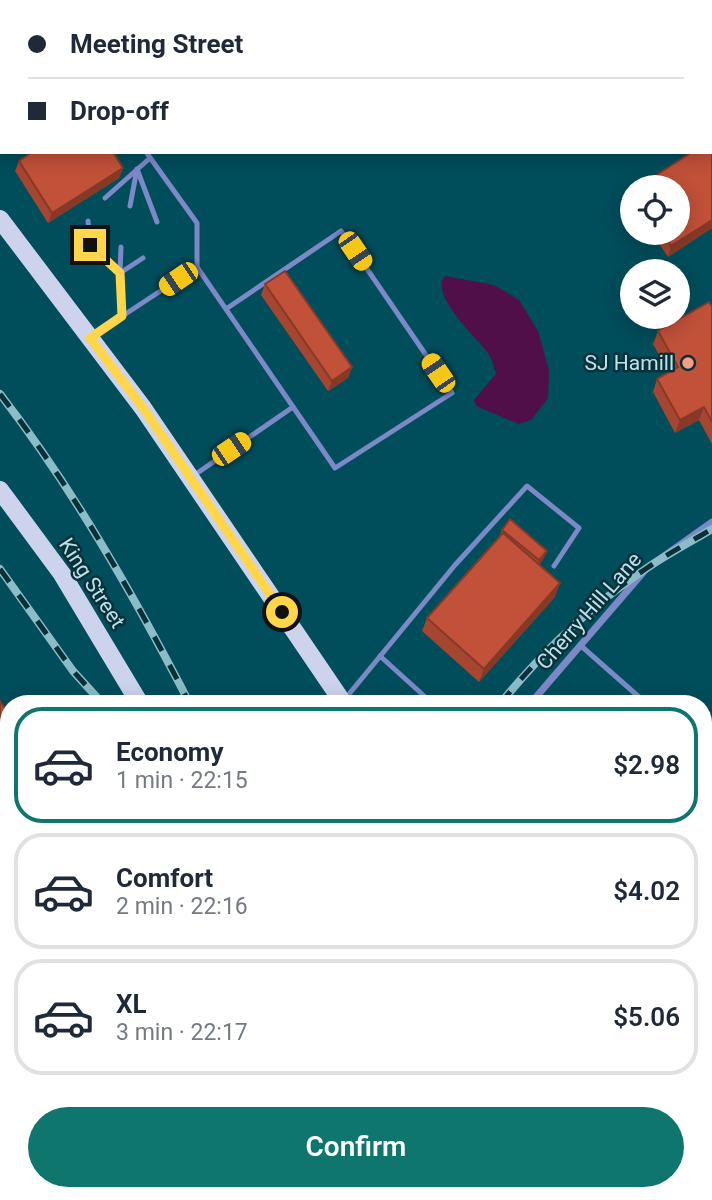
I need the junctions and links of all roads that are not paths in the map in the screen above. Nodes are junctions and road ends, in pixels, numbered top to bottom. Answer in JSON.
{"nodes":[{"id":1,"x":148,"y":155,"type":"edge"},
{"id":2,"x":137,"y":169,"type":"junction"},
{"id":3,"x":105,"y":198,"type":"dead end"},
{"id":4,"x":130,"y":206,"type":"dead end"},
{"id":5,"x":0,"y":219,"type":"edge"},
{"id":6,"x":88,"y":221,"type":"dead end"},
{"id":7,"x":157,"y":222,"type":"dead end"},
{"id":8,"x":121,"y":247,"type":"dead end"},
{"id":9,"x":143,"y":258,"type":"dead end"},
{"id":10,"x":197,"y":267,"type":"junction"},
{"id":11,"x":120,"y":273,"type":"junction"},
{"id":12,"x":226,"y":309,"type":"junction"},
{"id":13,"x":122,"y":316,"type":"junction"},
{"id":14,"x":90,"y":338,"type":"junction"},
{"id":15,"x":293,"y":407,"type":"junction"},
{"id":16,"x":190,"y":478,"type":"junction"},
{"id":17,"x":0,"y":490,"type":"edge"},
{"id":18,"x":712,"y":522,"type":"edge"},
{"id":19,"x":554,"y":566,"type":"dead end"},
{"id":20,"x":580,"y":645,"type":"junction"},
{"id":21,"x":380,"y":656,"type":"junction"},
{"id":22,"x":135,"y":695,"type":"edge"},
{"id":23,"x":338,"y":695,"type":"edge"},
{"id":24,"x":349,"y":695,"type":"edge"},
{"id":25,"x":423,"y":695,"type":"edge"},
{"id":26,"x":538,"y":695,"type":"edge"},
{"id":27,"x":637,"y":695,"type":"edge"}],
"edges":[{"from":1,"to":2,"type":"lane"},
{"from":1,"to":10,"type":"lane"},
{"from":2,"to":3,"type":"lane"},
{"from":2,"to":4,"type":"lane"},
{"from":2,"to":7,"type":"lane"},
{"from":5,"to":14,"type":"main road"},
{"from":6,"to":11,"type":"lane"},
{"from":8,"to":11,"type":"lane"},
{"from":9,"to":11,"type":"lane"},
{"from":10,"to":12,"type":"lane"},
{"from":10,"to":13,"type":"lane"},
{"from":11,"to":13,"type":"lane"},
{"from":12,"to":15,"type":"lane"},
{"from":12,"to":15,"type":"lane"},
{"from":13,"to":14,"type":"lane"},
{"from":14,"to":16,"type":"main road"},
{"from":15,"to":16,"type":"lane"},
{"from":16,"to":23,"type":"main road"},
{"from":17,"to":22,"type":"main road","name":"King Street"},
{"from":18,"to":20,"type":"street","name":"Cherry Hill Lane"},
{"from":19,"to":21,"type":"lane"},
{"from":20,"to":26,"type":"street","name":"Cherry Hill Lane"},
{"from":20,"to":27,"type":"lane"},
{"from":21,"to":24,"type":"lane"},
{"from":21,"to":25,"type":"lane"}]}
